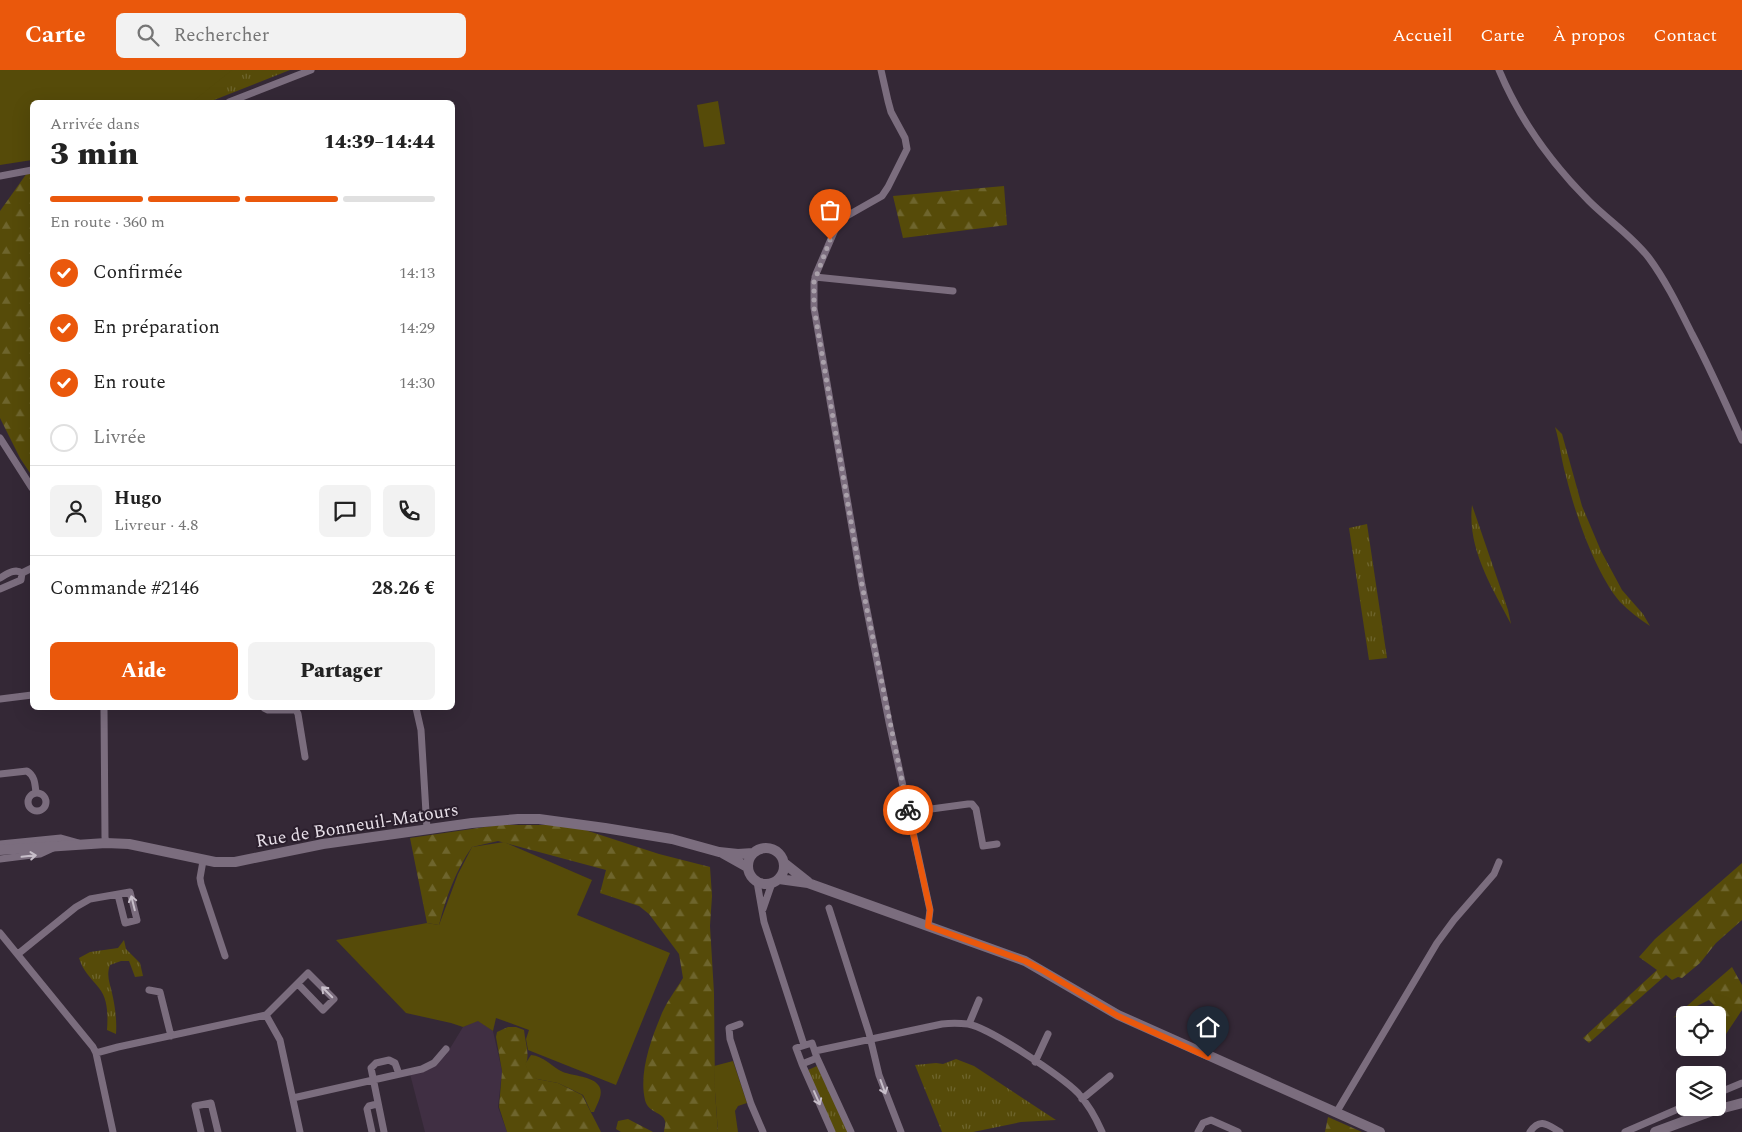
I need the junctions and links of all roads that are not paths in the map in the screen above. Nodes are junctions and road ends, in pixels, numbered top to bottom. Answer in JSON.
{"nodes":[{"id":1,"x":311,"y":70,"type":"edge"},
{"id":2,"x":880,"y":70,"type":"edge"},
{"id":3,"x":1500,"y":71,"type":"edge"},
{"id":4,"x":234,"y":100,"type":"edge"},
{"id":5,"x":30,"y":170,"type":"edge"},
{"id":6,"x":0,"y":176,"type":"edge"},
{"id":7,"x":815,"y":276,"type":"junction"},
{"id":8,"x":953,"y":291,"type":"dead end"},
{"id":9,"x":0,"y":438,"type":"edge"},
{"id":10,"x":1742,"y":440,"type":"edge"},
{"id":11,"x":30,"y":485,"type":"edge"},
{"id":12,"x":30,"y":569,"type":"edge"},
{"id":13,"x":22,"y":573,"type":"junction"},
{"id":14,"x":0,"y":578,"type":"edge"},
{"id":15,"x":0,"y":589,"type":"edge"},
{"id":16,"x":30,"y":694,"type":"edge"},
{"id":17,"x":0,"y":699,"type":"edge"},
{"id":18,"x":104,"y":710,"type":"edge"},
{"id":19,"x":268,"y":710,"type":"edge"},
{"id":20,"x":296,"y":710,"type":"edge"},
{"id":21,"x":296,"y":710,"type":"edge"},
{"id":22,"x":416,"y":710,"type":"edge"},
{"id":23,"x":305,"y":757,"type":"dead end"},
{"id":24,"x":0,"y":774,"type":"edge"},
{"id":25,"x":36,"y":793,"type":"dead end"},
{"id":26,"x":909,"y":812,"type":"junction"},
{"id":27,"x":427,"y":829,"type":"junction"},
{"id":28,"x":106,"y":843,"type":"junction"},
{"id":29,"x":0,"y":844,"type":"edge"},
{"id":30,"x":82,"y":844,"type":"junction"},
{"id":31,"x":997,"y":844,"type":"dead end"},
{"id":32,"x":57,"y":846,"type":"junction"},
{"id":33,"x":0,"y":850,"type":"edge"},
{"id":34,"x":719,"y":852,"type":"junction"},
{"id":35,"x":753,"y":853,"type":"junction"},
{"id":36,"x":0,"y":859,"type":"edge"},
{"id":37,"x":203,"y":860,"type":"junction"},
{"id":38,"x":1500,"y":862,"type":"dead end"},
{"id":39,"x":784,"y":864,"type":"junction"},
{"id":40,"x":747,"y":867,"type":"junction"},
{"id":41,"x":775,"y":881,"type":"junction"},
{"id":42,"x":757,"y":882,"type":"junction"},
{"id":43,"x":808,"y":883,"type":"junction"},
{"id":44,"x":118,"y":895,"type":"dead end"},
{"id":45,"x":829,"y":908,"type":"dead end"},
{"id":46,"x":762,"y":912,"type":"junction"},
{"id":47,"x":928,"y":926,"type":"junction"},
{"id":48,"x":2,"y":938,"type":"edge"},
{"id":49,"x":18,"y":954,"type":"junction"},
{"id":50,"x":226,"y":956,"type":"dead end"},
{"id":51,"x":298,"y":984,"type":"junction"},
{"id":52,"x":149,"y":990,"type":"dead end"},
{"id":53,"x":979,"y":1000,"type":"dead end"},
{"id":54,"x":266,"y":1015,"type":"junction"},
{"id":55,"x":740,"y":1024,"type":"dead end"},
{"id":56,"x":968,"y":1024,"type":"junction"},
{"id":57,"x":1048,"y":1034,"type":"dead end"},
{"id":58,"x":171,"y":1036,"type":"junction"},
{"id":59,"x":870,"y":1040,"type":"junction"},
{"id":60,"x":804,"y":1045,"type":"junction"},
{"id":61,"x":446,"y":1049,"type":"dead end"},
{"id":62,"x":96,"y":1054,"type":"junction"},
{"id":63,"x":816,"y":1055,"type":"junction"},
{"id":64,"x":1035,"y":1062,"type":"junction"},
{"id":65,"x":802,"y":1064,"type":"junction"},
{"id":66,"x":399,"y":1074,"type":"junction"},
{"id":67,"x":1110,"y":1076,"type":"dead end"},
{"id":68,"x":373,"y":1080,"type":"junction"},
{"id":69,"x":1742,"y":1083,"type":"edge"},
{"id":70,"x":1726,"y":1090,"type":"edge"},
{"id":71,"x":293,"y":1098,"type":"junction"},
{"id":72,"x":1082,"y":1099,"type":"junction"},
{"id":73,"x":1742,"y":1103,"type":"edge"},
{"id":74,"x":377,"y":1104,"type":"junction"},
{"id":75,"x":1676,"y":1110,"type":"edge"},
{"id":76,"x":1336,"y":1113,"type":"junction"},
{"id":77,"x":112,"y":1132,"type":"edge"},
{"id":78,"x":201,"y":1132,"type":"edge"},
{"id":79,"x":218,"y":1132,"type":"edge"},
{"id":80,"x":300,"y":1132,"type":"edge"},
{"id":81,"x":372,"y":1132,"type":"edge"},
{"id":82,"x":384,"y":1132,"type":"edge"},
{"id":83,"x":763,"y":1132,"type":"edge"},
{"id":84,"x":832,"y":1132,"type":"edge"},
{"id":85,"x":851,"y":1132,"type":"edge"},
{"id":86,"x":901,"y":1132,"type":"edge"},
{"id":87,"x":1101,"y":1132,"type":"edge"},
{"id":88,"x":1198,"y":1132,"type":"edge"},
{"id":89,"x":1238,"y":1132,"type":"edge"},
{"id":90,"x":1380,"y":1132,"type":"edge"},
{"id":91,"x":1530,"y":1132,"type":"edge"},
{"id":92,"x":1560,"y":1132,"type":"edge"},
{"id":93,"x":1626,"y":1132,"type":"edge"},
{"id":94,"x":1655,"y":1132,"type":"edge"}],
"edges":[{"from":1,"to":4,"type":"street"},
{"from":2,"to":7,"type":"street"},
{"from":3,"to":10,"type":"street"},
{"from":5,"to":6,"type":"street"},
{"from":7,"to":8,"type":"street"},
{"from":7,"to":26,"type":"street"},
{"from":9,"to":11,"type":"street"},
{"from":12,"to":13,"type":"street"},
{"from":13,"to":14,"type":"street"},
{"from":13,"to":15,"type":"street"},
{"from":16,"to":17,"type":"street"},
{"from":18,"to":28,"type":"street"},
{"from":19,"to":20,"type":"street"},
{"from":21,"to":23,"type":"street"},
{"from":22,"to":27,"type":"street"},
{"from":24,"to":25,"type":"street"},
{"from":26,"to":31,"type":"street"},
{"from":26,"to":47,"type":"street"},
{"from":27,"to":34,"type":"main road","name":"Rue de Bonneuil-Matours"},
{"from":27,"to":37,"type":"main road","name":"Rue de Bonneuil-Matours"},
{"from":28,"to":30,"type":"main road","name":"Rue de Bonneuil-Matours"},
{"from":28,"to":37,"type":"main road","name":"Rue de Bonneuil-Matours"},
{"from":29,"to":30,"type":"street"},
{"from":30,"to":32,"type":"main road","name":"Rue de Bonneuil-Matours"},
{"from":32,"to":33,"type":"main road","name":"Rue de Bonneuil-Matours"},
{"from":36,"to":32,"type":"street","one_way":true},
{"from":34,"to":35,"type":"main road","name":"Rue de Bonneuil-Matours"},
{"from":34,"to":40,"type":"main road","name":"Rue de Bonneuil-Matours"},
{"from":35,"to":39,"type":"main road"},
{"from":35,"to":40,"type":"main road"},
{"from":37,"to":50,"type":"street"},
{"from":38,"to":76,"type":"street"},
{"from":39,"to":41,"type":"main road"},
{"from":39,"to":43,"type":"main road"},
{"from":40,"to":42,"type":"main road"},
{"from":41,"to":42,"type":"main road"},
{"from":41,"to":43,"type":"main road"},
{"from":41,"to":46,"type":"street"},
{"from":42,"to":46,"type":"street"},
{"from":43,"to":47,"type":"main road"},
{"from":44,"to":49,"type":"street"},
{"from":45,"to":59,"type":"street"},
{"from":46,"to":60,"type":"street"},
{"from":47,"to":76,"type":"main road"},
{"from":48,"to":49,"type":"street"},
{"from":49,"to":62,"type":"street"},
{"from":51,"to":51,"type":"street","one_way":true},
{"from":51,"to":54,"type":"street"},
{"from":52,"to":58,"type":"street"},
{"from":53,"to":56,"type":"street"},
{"from":54,"to":58,"type":"street"},
{"from":54,"to":71,"type":"street"},
{"from":55,"to":83,"type":"street"},
{"from":56,"to":59,"type":"street"},
{"from":56,"to":64,"type":"street"},
{"from":57,"to":64,"type":"street"},
{"from":58,"to":62,"type":"street"},
{"from":59,"to":63,"type":"street"},
{"from":59,"to":86,"type":"street","one_way":true},
{"from":60,"to":63,"type":"street"},
{"from":60,"to":65,"type":"street"},
{"from":61,"to":66,"type":"street"},
{"from":62,"to":77,"type":"street"},
{"from":63,"to":65,"type":"street"},
{"from":63,"to":85,"type":"street"},
{"from":64,"to":72,"type":"street"},
{"from":65,"to":84,"type":"street","one_way":true},
{"from":66,"to":68,"type":"street"},
{"from":66,"to":68,"type":"street"},
{"from":67,"to":72,"type":"street"},
{"from":68,"to":71,"type":"street"},
{"from":68,"to":74,"type":"street"},
{"from":69,"to":70,"type":"street"},
{"from":71,"to":80,"type":"street"},
{"from":72,"to":87,"type":"street"},
{"from":73,"to":94,"type":"main road"},
{"from":74,"to":81,"type":"street"},
{"from":74,"to":82,"type":"street"},
{"from":75,"to":93,"type":"street"},
{"from":76,"to":90,"type":"main road"},
{"from":78,"to":79,"type":"street"},
{"from":88,"to":89,"type":"street"},
{"from":91,"to":92,"type":"street"}]}
